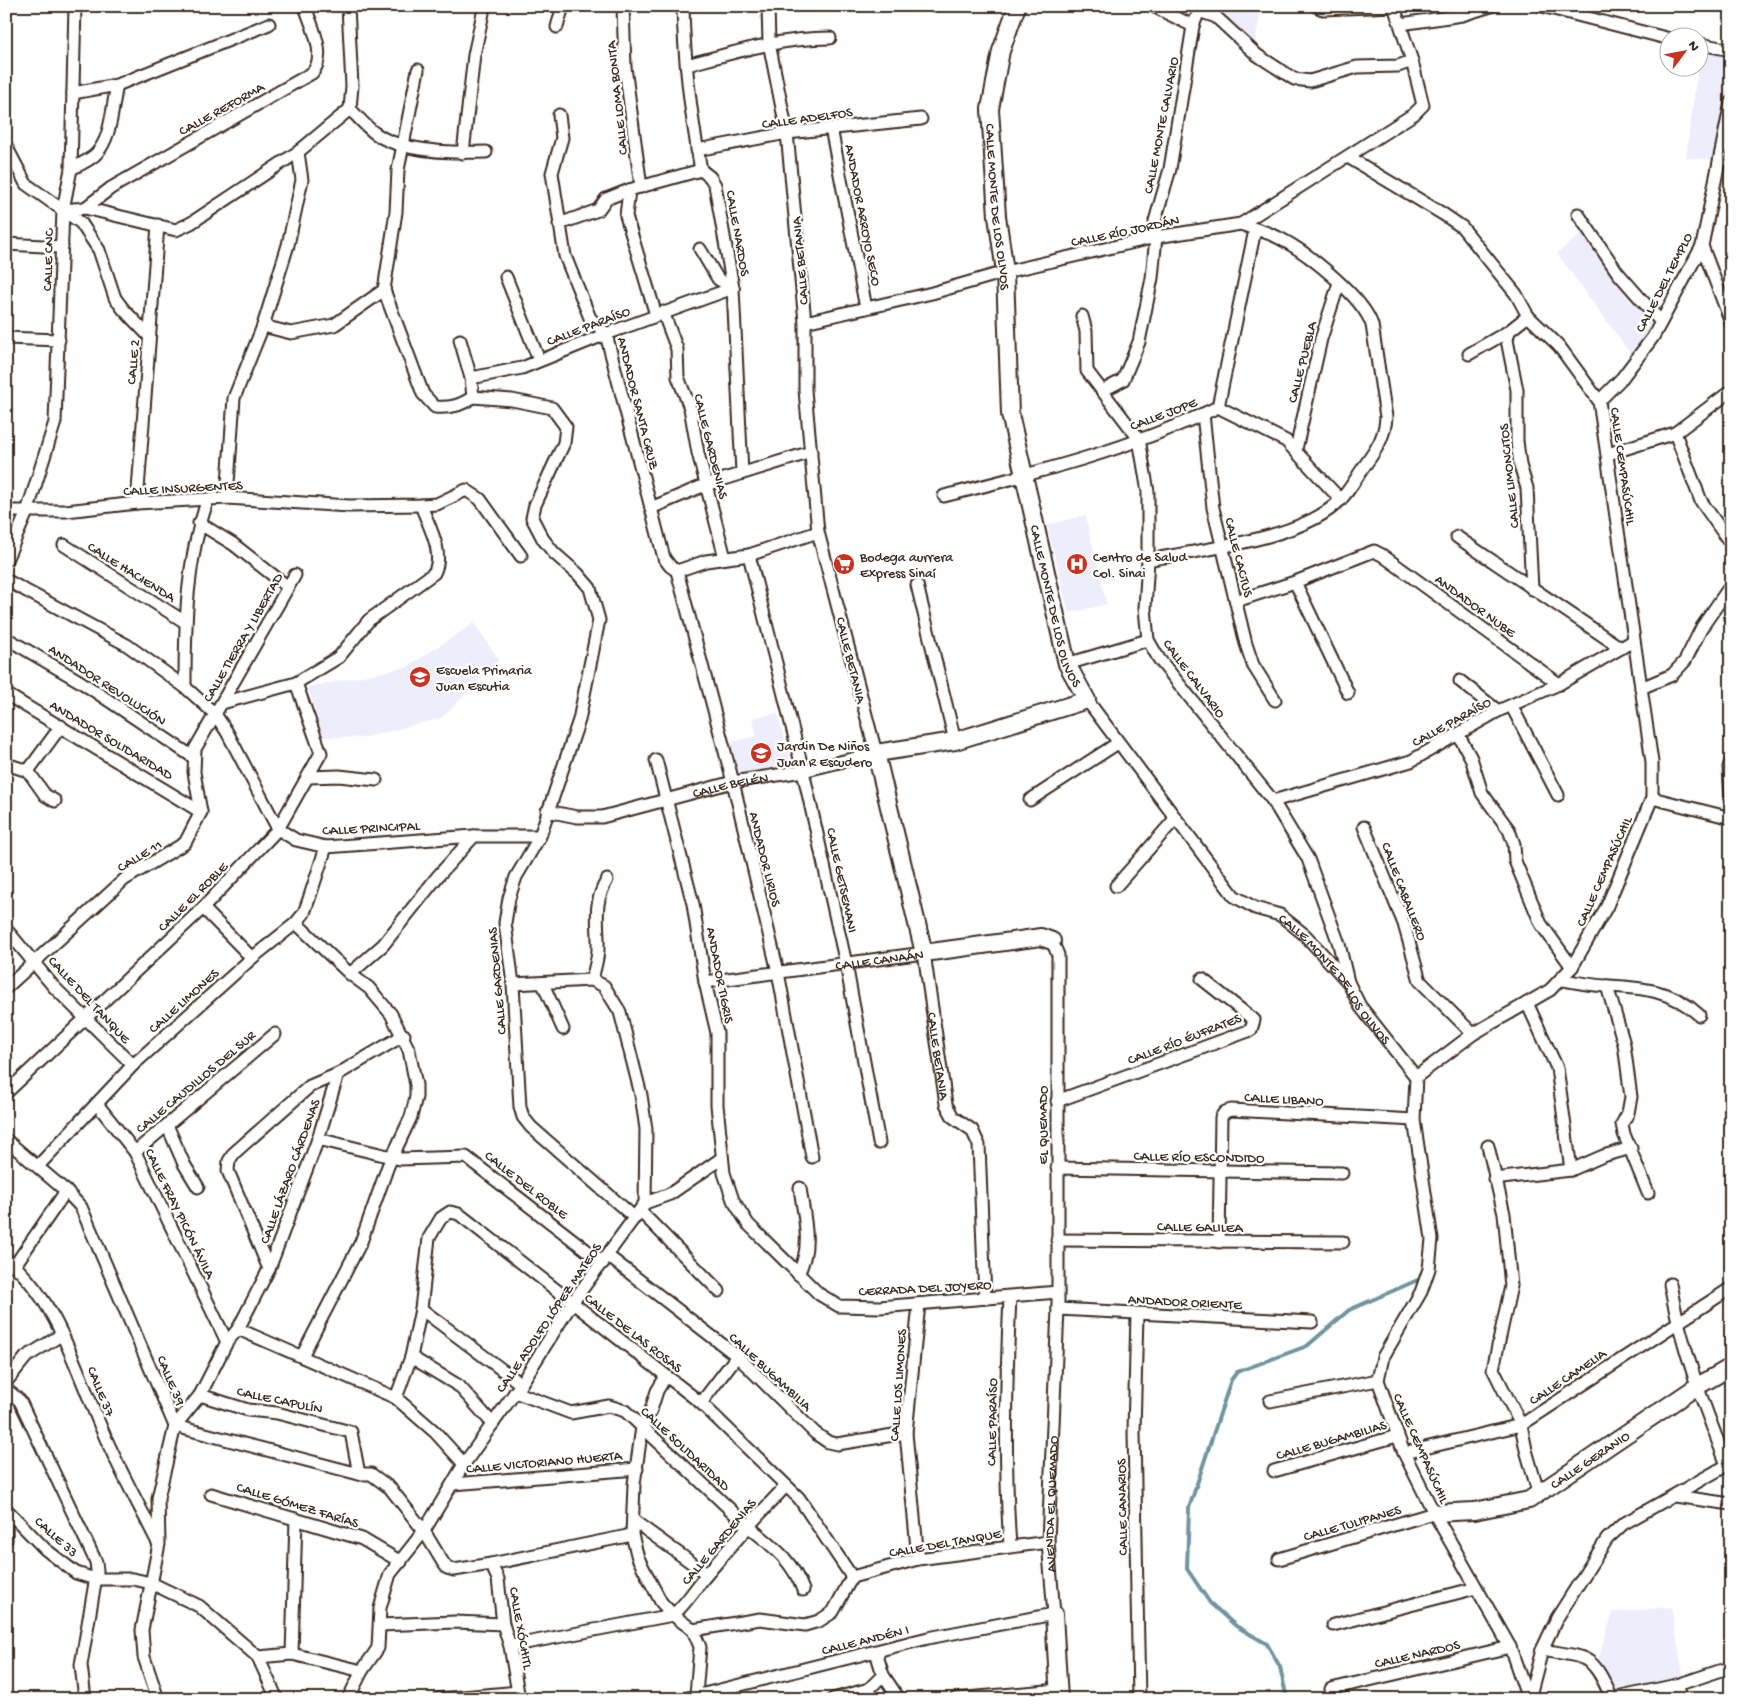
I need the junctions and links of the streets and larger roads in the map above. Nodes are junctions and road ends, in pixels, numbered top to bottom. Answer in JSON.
{"nodes":[{"id":1,"x":75,"y":6,"type":"edge"},
{"id":2,"x":305,"y":6,"type":"edge"},
{"id":3,"x":348,"y":6,"type":"edge"},
{"id":4,"x":563,"y":6,"type":"edge"},
{"id":5,"x":623,"y":6,"type":"edge"},
{"id":6,"x":683,"y":6,"type":"edge"},
{"id":7,"x":768,"y":6,"type":"edge"},
{"id":8,"x":1017,"y":6,"type":"edge"},
{"id":9,"x":1153,"y":6,"type":"edge"},
{"id":10,"x":1394,"y":6,"type":"edge"},
{"id":11,"x":1492,"y":6,"type":"edge"},
{"id":12,"x":1542,"y":6,"type":"edge"},
{"id":13,"x":1317,"y":7,"type":"edge"},
{"id":14,"x":1461,"y":11,"type":"edge"},
{"id":15,"x":483,"y":13,"type":"dead end"},
{"id":16,"x":269,"y":24,"type":"dead end"},
{"id":17,"x":1401,"y":24,"type":"junction"},
{"id":18,"x":1193,"y":26,"type":"junction"},
{"id":19,"x":557,"y":27,"type":"dead end"},
{"id":20,"x":1660,"y":36,"type":"edge"},
{"id":21,"x":830,"y":38,"type":"dead end"},
{"id":22,"x":769,"y":43,"type":"junction"},
{"id":23,"x":1710,"y":46,"type":"edge"},
{"id":24,"x":1731,"y":50,"type":"edge"},
{"id":25,"x":1412,"y":61,"type":"junction"},
{"id":26,"x":687,"y":66,"type":"junction"},
{"id":27,"x":418,"y":70,"type":"dead end"},
{"id":28,"x":117,"y":85,"type":"junction"},
{"id":29,"x":73,"y":94,"type":"junction"},
{"id":30,"x":1731,"y":102,"type":"edge"},
{"id":31,"x":350,"y":109,"type":"junction"},
{"id":32,"x":559,"y":115,"type":"dead end"},
{"id":33,"x":921,"y":119,"type":"dead end"},
{"id":34,"x":831,"y":128,"type":"junction"},
{"id":35,"x":787,"y":133,"type":"junction"},
{"id":36,"x":405,"y":145,"type":"junction"},
{"id":37,"x":6,"y":146,"type":"edge"},
{"id":38,"x":697,"y":150,"type":"junction"},
{"id":39,"x":298,"y":152,"type":"junction"},
{"id":40,"x":486,"y":152,"type":"dead end"},
{"id":41,"x":463,"y":153,"type":"junction"},
{"id":42,"x":1348,"y":157,"type":"junction"},
{"id":43,"x":72,"y":169,"type":"junction"},
{"id":44,"x":700,"y":170,"type":"junction"},
{"id":45,"x":635,"y":188,"type":"junction"},
{"id":46,"x":85,"y":208,"type":"junction"},
{"id":47,"x":63,"y":210,"type":"junction"},
{"id":48,"x":1578,"y":214,"type":"dead end"},
{"id":49,"x":559,"y":224,"type":"junction"},
{"id":50,"x":1241,"y":224,"type":"junction"},
{"id":51,"x":158,"y":225,"type":"junction"},
{"id":52,"x":1255,"y":230,"type":"junction"},
{"id":53,"x":1156,"y":237,"type":"junction"},
{"id":54,"x":6,"y":244,"type":"edge"},
{"id":55,"x":1702,"y":246,"type":"junction"},
{"id":56,"x":62,"y":247,"type":"junction"},
{"id":57,"x":700,"y":249,"type":"dead end"},
{"id":58,"x":1005,"y":272,"type":"junction"},
{"id":59,"x":506,"y":277,"type":"dead end"},
{"id":60,"x":1339,"y":283,"type":"junction"},
{"id":61,"x":733,"y":288,"type":"junction"},
{"id":62,"x":384,"y":290,"type":"junction"},
{"id":63,"x":866,"y":308,"type":"junction"},
{"id":64,"x":660,"y":314,"type":"junction"},
{"id":65,"x":1082,"y":316,"type":"dead end"},
{"id":66,"x":1528,"y":316,"type":"junction"},
{"id":67,"x":805,"y":322,"type":"junction"},
{"id":68,"x":1661,"y":322,"type":"junction"},
{"id":69,"x":1731,"y":322,"type":"edge"},
{"id":70,"x":263,"y":326,"type":"junction"},
{"id":71,"x":1508,"y":331,"type":"junction"},
{"id":72,"x":606,"y":334,"type":"junction"},
{"id":73,"x":149,"y":336,"type":"junction"},
{"id":74,"x":6,"y":338,"type":"edge"},
{"id":75,"x":59,"y":340,"type":"junction"},
{"id":76,"x":460,"y":340,"type":"dead end"},
{"id":77,"x":1469,"y":354,"type":"dead end"},
{"id":78,"x":539,"y":360,"type":"junction"},
{"id":79,"x":471,"y":378,"type":"junction"},
{"id":80,"x":1102,"y":391,"type":"junction"},
{"id":81,"x":1731,"y":391,"type":"edge"},
{"id":82,"x":473,"y":397,"type":"junction"},
{"id":83,"x":1599,"y":401,"type":"junction"},
{"id":84,"x":1218,"y":407,"type":"junction"},
{"id":85,"x":1203,"y":414,"type":"junction"},
{"id":86,"x":1674,"y":433,"type":"junction"},
{"id":87,"x":1139,"y":439,"type":"junction"},
{"id":88,"x":1296,"y":449,"type":"junction"},
{"id":89,"x":811,"y":452,"type":"junction"},
{"id":90,"x":1608,"y":454,"type":"junction"},
{"id":91,"x":742,"y":473,"type":"junction"},
{"id":92,"x":1026,"y":475,"type":"junction"},
{"id":93,"x":705,"y":485,"type":"junction"},
{"id":94,"x":944,"y":496,"type":"dead end"},
{"id":95,"x":227,"y":498,"type":"junction"},
{"id":96,"x":208,"y":499,"type":"junction"},
{"id":97,"x":1341,"y":500,"type":"junction"},
{"id":98,"x":137,"y":503,"type":"junction"},
{"id":99,"x":421,"y":505,"type":"junction"},
{"id":100,"x":651,"y":508,"type":"junction"},
{"id":101,"x":6,"y":511,"type":"edge"},
{"id":102,"x":27,"y":512,"type":"junction"},
{"id":103,"x":199,"y":523,"type":"junction"},
{"id":104,"x":818,"y":532,"type":"junction"},
{"id":105,"x":1457,"y":537,"type":"dead end"},
{"id":106,"x":1731,"y":544,"type":"edge"},
{"id":107,"x":64,"y":545,"type":"dead end"},
{"id":108,"x":1222,"y":546,"type":"junction"},
{"id":109,"x":749,"y":555,"type":"junction"},
{"id":110,"x":521,"y":556,"type":"dead end"},
{"id":111,"x":725,"y":558,"type":"junction"},
{"id":112,"x":6,"y":560,"type":"edge"},
{"id":113,"x":1148,"y":560,"type":"junction"},
{"id":114,"x":674,"y":569,"type":"junction"},
{"id":115,"x":295,"y":575,"type":"dead end"},
{"id":116,"x":6,"y":580,"type":"edge"},
{"id":117,"x":1295,"y":582,"type":"junction"},
{"id":118,"x":917,"y":585,"type":"dead end"},
{"id":119,"x":1731,"y":585,"type":"edge"},
{"id":120,"x":288,"y":587,"type":"junction"},
{"id":121,"x":1532,"y":589,"type":"junction"},
{"id":122,"x":1236,"y":601,"type":"junction"},
{"id":123,"x":185,"y":622,"type":"junction"},
{"id":124,"x":6,"y":638,"type":"edge"},
{"id":125,"x":1148,"y":640,"type":"junction"},
{"id":126,"x":1633,"y":641,"type":"junction"},
{"id":127,"x":1620,"y":648,"type":"junction"},
{"id":128,"x":1068,"y":664,"type":"junction"},
{"id":129,"x":1460,"y":681,"type":"dead end"},
{"id":130,"x":296,"y":683,"type":"junction"},
{"id":131,"x":1559,"y":684,"type":"junction"},
{"id":132,"x":185,"y":687,"type":"junction"},
{"id":133,"x":1641,"y":688,"type":"junction"},
{"id":134,"x":1348,"y":693,"type":"dead end"},
{"id":135,"x":6,"y":694,"type":"edge"},
{"id":136,"x":1087,"y":700,"type":"junction"},
{"id":137,"x":1275,"y":700,"type":"dead end"},
{"id":138,"x":222,"y":703,"type":"junction"},
{"id":139,"x":1512,"y":707,"type":"junction"},
{"id":140,"x":1498,"y":711,"type":"junction"},
{"id":141,"x":215,"y":714,"type":"junction"},
{"id":142,"x":61,"y":726,"type":"junction"},
{"id":143,"x":1458,"y":734,"type":"junction"},
{"id":144,"x":955,"y":741,"type":"junction"},
{"id":145,"x":1118,"y":743,"type":"junction"},
{"id":146,"x":876,"y":753,"type":"junction"},
{"id":147,"x":193,"y":757,"type":"junction"},
{"id":148,"x":656,"y":760,"type":"dead end"},
{"id":149,"x":1731,"y":761,"type":"edge"},
{"id":150,"x":6,"y":764,"type":"edge"},
{"id":151,"x":28,"y":771,"type":"junction"},
{"id":152,"x":803,"y":771,"type":"junction"},
{"id":153,"x":308,"y":776,"type":"junction"},
{"id":154,"x":376,"y":780,"type":"dead end"},
{"id":155,"x":733,"y":782,"type":"junction"},
{"id":156,"x":1558,"y":795,"type":"dead end"},
{"id":157,"x":1652,"y":798,"type":"junction"},
{"id":158,"x":1731,"y":799,"type":"edge"},
{"id":159,"x":1030,"y":800,"type":"dead end"},
{"id":160,"x":55,"y":801,"type":"dead end"},
{"id":161,"x":666,"y":801,"type":"junction"},
{"id":162,"x":1273,"y":801,"type":"junction"},
{"id":163,"x":547,"y":811,"type":"junction"},
{"id":164,"x":201,"y":812,"type":"junction"},
{"id":165,"x":1731,"y":818,"type":"edge"},
{"id":166,"x":1175,"y":819,"type":"junction"},
{"id":167,"x":1364,"y":827,"type":"dead end"},
{"id":168,"x":278,"y":829,"type":"junction"},
{"id":169,"x":474,"y":836,"type":"junction"},
{"id":170,"x":540,"y":836,"type":"junction"},
{"id":171,"x":326,"y":846,"type":"junction"},
{"id":172,"x":607,"y":880,"type":"dead end"},
{"id":173,"x":1116,"y":886,"type":"dead end"},
{"id":174,"x":203,"y":908,"type":"junction"},
{"id":175,"x":296,"y":924,"type":"junction"},
{"id":176,"x":6,"y":929,"type":"edge"},
{"id":177,"x":1052,"y":942,"type":"joint"},
{"id":178,"x":924,"y":953,"type":"junction"},
{"id":179,"x":252,"y":958,"type":"junction"},
{"id":180,"x":34,"y":962,"type":"junction"},
{"id":181,"x":846,"y":964,"type":"junction"},
{"id":182,"x":1572,"y":968,"type":"junction"},
{"id":183,"x":778,"y":972,"type":"junction"},
{"id":184,"x":350,"y":974,"type":"junction"},
{"id":185,"x":1202,"y":979,"type":"dead end"},
{"id":186,"x":592,"y":980,"type":"junction"},
{"id":187,"x":1562,"y":980,"type":"junction"},
{"id":188,"x":705,"y":982,"type":"junction"},
{"id":189,"x":1348,"y":982,"type":"junction"},
{"id":190,"x":513,"y":984,"type":"junction"},
{"id":191,"x":544,"y":984,"type":"junction"},
{"id":192,"x":1607,"y":986,"type":"junction"},
{"id":193,"x":6,"y":988,"type":"edge"},
{"id":194,"x":1527,"y":1003,"type":"junction"},
{"id":195,"x":1699,"y":1015,"type":"dead end"},
{"id":196,"x":86,"y":1019,"type":"junction"},
{"id":197,"x":563,"y":1029,"type":"dead end"},
{"id":198,"x":275,"y":1034,"type":"dead end"},
{"id":199,"x":1473,"y":1034,"type":"junction"},
{"id":200,"x":404,"y":1035,"type":"junction"},
{"id":201,"x":132,"y":1066,"type":"junction"},
{"id":202,"x":338,"y":1074,"type":"junction"},
{"id":203,"x":1416,"y":1077,"type":"junction"},
{"id":204,"x":6,"y":1092,"type":"edge"},
{"id":205,"x":1057,"y":1101,"type":"junction"},
{"id":206,"x":96,"y":1104,"type":"junction"},
{"id":207,"x":1414,"y":1120,"type":"junction"},
{"id":208,"x":167,"y":1125,"type":"junction"},
{"id":209,"x":318,"y":1139,"type":"junction"},
{"id":210,"x":6,"y":1140,"type":"edge"},
{"id":211,"x":878,"y":1143,"type":"dead end"},
{"id":212,"x":1488,"y":1146,"type":"dead end"},
{"id":213,"x":1631,"y":1148,"type":"junction"},
{"id":214,"x":135,"y":1152,"type":"junction"},
{"id":215,"x":394,"y":1157,"type":"junction"},
{"id":216,"x":812,"y":1157,"type":"dead end"},
{"id":217,"x":722,"y":1158,"type":"junction"},
{"id":218,"x":38,"y":1166,"type":"junction"},
{"id":219,"x":1056,"y":1168,"type":"junction"},
{"id":220,"x":1571,"y":1170,"type":"junction"},
{"id":221,"x":1220,"y":1172,"type":"junction"},
{"id":222,"x":1342,"y":1173,"type":"dead end"},
{"id":223,"x":1494,"y":1179,"type":"junction"},
{"id":224,"x":198,"y":1187,"type":"dead end"},
{"id":225,"x":800,"y":1188,"type":"dead end"},
{"id":226,"x":66,"y":1191,"type":"junction"},
{"id":227,"x":1648,"y":1193,"type":"dead end"},
{"id":228,"x":640,"y":1211,"type":"junction"},
{"id":229,"x":1057,"y":1240,"type":"junction"},
{"id":230,"x":1219,"y":1242,"type":"junction"},
{"id":231,"x":1343,"y":1242,"type":"dead end"},
{"id":232,"x":605,"y":1259,"type":"junction"},
{"id":233,"x":10,"y":1262,"type":"edge"},
{"id":234,"x":269,"y":1269,"type":"junction"},
{"id":235,"x":798,"y":1274,"type":"junction"},
{"id":236,"x":1670,"y":1284,"type":"dead end"},
{"id":237,"x":1731,"y":1288,"type":"edge"},
{"id":238,"x":719,"y":1291,"type":"dead end"},
{"id":239,"x":1058,"y":1292,"type":"junction"},
{"id":240,"x":1010,"y":1297,"type":"junction"},
{"id":241,"x":985,"y":1298,"type":"junction"},
{"id":242,"x":572,"y":1303,"type":"junction"},
{"id":243,"x":919,"y":1304,"type":"junction"},
{"id":244,"x":421,"y":1309,"type":"junction"},
{"id":245,"x":1058,"y":1309,"type":"junction"},
{"id":246,"x":1137,"y":1314,"type":"junction"},
{"id":247,"x":1312,"y":1322,"type":"dead end"},
{"id":248,"x":1676,"y":1322,"type":"junction"},
{"id":249,"x":238,"y":1329,"type":"junction"},
{"id":250,"x":61,"y":1335,"type":"junction"},
{"id":251,"x":227,"y":1342,"type":"junction"},
{"id":252,"x":302,"y":1356,"type":"junction"},
{"id":253,"x":737,"y":1356,"type":"junction"},
{"id":254,"x":411,"y":1358,"type":"junction"},
{"id":255,"x":1731,"y":1367,"type":"edge"},
{"id":256,"x":666,"y":1376,"type":"junction"},
{"id":257,"x":1378,"y":1380,"type":"junction"},
{"id":258,"x":6,"y":1382,"type":"edge"},
{"id":259,"x":1696,"y":1387,"type":"junction"},
{"id":260,"x":518,"y":1388,"type":"junction"},
{"id":261,"x":6,"y":1389,"type":"edge"},
{"id":262,"x":200,"y":1395,"type":"junction"},
{"id":263,"x":396,"y":1398,"type":"junction"},
{"id":264,"x":1270,"y":1401,"type":"dead end"},
{"id":265,"x":701,"y":1403,"type":"junction"},
{"id":266,"x":493,"y":1424,"type":"junction"},
{"id":267,"x":1521,"y":1425,"type":"junction"},
{"id":268,"x":176,"y":1426,"type":"junction"},
{"id":269,"x":642,"y":1427,"type":"junction"},
{"id":270,"x":906,"y":1434,"type":"junction"},
{"id":271,"x":1397,"y":1436,"type":"junction"},
{"id":272,"x":1404,"y":1453,"type":"junction"},
{"id":273,"x":464,"y":1464,"type":"junction"},
{"id":274,"x":1729,"y":1464,"type":"edge"},
{"id":275,"x":637,"y":1469,"type":"junction"},
{"id":276,"x":1274,"y":1471,"type":"dead end"},
{"id":277,"x":359,"y":1474,"type":"junction"},
{"id":278,"x":453,"y":1484,"type":"junction"},
{"id":279,"x":786,"y":1486,"type":"junction"},
{"id":280,"x":211,"y":1494,"type":"dead end"},
{"id":281,"x":1539,"y":1495,"type":"junction"},
{"id":282,"x":1674,"y":1496,"type":"junction"},
{"id":283,"x":1731,"y":1504,"type":"edge"},
{"id":284,"x":6,"y":1509,"type":"edge"},
{"id":285,"x":1434,"y":1513,"type":"junction"},
{"id":286,"x":296,"y":1519,"type":"junction"},
{"id":287,"x":634,"y":1521,"type":"junction"},
{"id":288,"x":6,"y":1522,"type":"edge"},
{"id":289,"x":748,"y":1526,"type":"junction"},
{"id":290,"x":424,"y":1531,"type":"junction"},
{"id":291,"x":632,"y":1535,"type":"junction"},
{"id":292,"x":6,"y":1540,"type":"edge"},
{"id":293,"x":1048,"y":1542,"type":"junction"},
{"id":294,"x":159,"y":1544,"type":"junction"},
{"id":295,"x":1010,"y":1546,"type":"junction"},
{"id":296,"x":918,"y":1559,"type":"junction"},
{"id":297,"x":1279,"y":1559,"type":"dead end"},
{"id":298,"x":401,"y":1562,"type":"junction"},
{"id":299,"x":491,"y":1564,"type":"junction"},
{"id":300,"x":707,"y":1574,"type":"junction"},
{"id":301,"x":852,"y":1577,"type":"junction"},
{"id":302,"x":95,"y":1579,"type":"junction"},
{"id":303,"x":151,"y":1583,"type":"junction"},
{"id":304,"x":1476,"y":1588,"type":"junction"},
{"id":305,"x":803,"y":1590,"type":"dead end"},
{"id":306,"x":1054,"y":1614,"type":"junction"},
{"id":307,"x":673,"y":1615,"type":"junction"},
{"id":308,"x":503,"y":1624,"type":"junction"},
{"id":309,"x":380,"y":1625,"type":"junction"},
{"id":310,"x":1333,"y":1625,"type":"dead end"},
{"id":311,"x":693,"y":1630,"type":"junction"},
{"id":312,"x":510,"y":1646,"type":"junction"},
{"id":313,"x":1510,"y":1647,"type":"junction"},
{"id":314,"x":1542,"y":1650,"type":"junction"},
{"id":315,"x":876,"y":1652,"type":"junction"},
{"id":316,"x":292,"y":1654,"type":"junction"},
{"id":317,"x":258,"y":1657,"type":"junction"},
{"id":318,"x":1731,"y":1668,"type":"edge"},
{"id":319,"x":362,"y":1671,"type":"junction"},
{"id":320,"x":883,"y":1675,"type":"junction"},
{"id":321,"x":1677,"y":1685,"type":"junction"},
{"id":322,"x":1331,"y":1689,"type":"dead end"},
{"id":323,"x":1059,"y":1694,"type":"edge"},
{"id":324,"x":518,"y":1695,"type":"edge"},
{"id":325,"x":696,"y":1695,"type":"junction"},
{"id":326,"x":155,"y":1696,"type":"edge"},
{"id":327,"x":348,"y":1698,"type":"edge"},
{"id":328,"x":85,"y":1699,"type":"edge"},
{"id":329,"x":277,"y":1699,"type":"edge"},
{"id":330,"x":369,"y":1699,"type":"edge"},
{"id":331,"x":439,"y":1699,"type":"edge"},
{"id":332,"x":684,"y":1699,"type":"edge"},
{"id":333,"x":833,"y":1699,"type":"edge"},
{"id":334,"x":899,"y":1699,"type":"edge"},
{"id":335,"x":955,"y":1699,"type":"edge"},
{"id":336,"x":1139,"y":1699,"type":"edge"},
{"id":337,"x":1529,"y":1699,"type":"edge"},
{"id":338,"x":1612,"y":1699,"type":"edge"},
{"id":339,"x":1682,"y":1699,"type":"edge"}],
"edges":[{"from":1,"to":29,"type":"street","name":"CALLE CNC"},
{"from":2,"to":46,"type":"street","name":"CALLE REFORMA"},
{"from":3,"to":31,"type":"street"},
{"from":4,"to":19,"type":"street"},
{"from":5,"to":45,"type":"street","name":"CALLE LOMA BONITA"},
{"from":6,"to":26,"type":"street"},
{"from":7,"to":22,"type":"street","name":"CALLE BETANIA"},
{"from":8,"to":58,"type":"street","name":"CALLE MONTE DE LOS OLIVOS"},
{"from":9,"to":18,"type":"street"},
{"from":10,"to":13,"type":"street"},
{"from":10,"to":17,"type":"street"},
{"from":11,"to":14,"type":"street"},
{"from":12,"to":20,"type":"street"},
{"from":14,"to":17,"type":"street"},
{"from":15,"to":41,"type":"street"},
{"from":16,"to":28,"type":"street"},
{"from":17,"to":25,"type":"street"},
{"from":18,"to":25,"type":"street"},
{"from":18,"to":53,"type":"street","name":"CALLE MONTE CALVARIO"},
{"from":21,"to":22,"type":"street"},
{"from":22,"to":26,"type":"street"},
{"from":22,"to":35,"type":"street","name":"CALLE BETANIA"},
{"from":23,"to":24,"type":"street"},
{"from":25,"to":42,"type":"street","name":"CALLE RÍO JORDÁN"},
{"from":26,"to":38,"type":"street"},
{"from":27,"to":36,"type":"street"},
{"from":28,"to":29,"type":"street"},
{"from":28,"to":43,"type":"street"},
{"from":29,"to":43,"type":"street","name":"CALLE CNC"},
{"from":30,"to":55,"type":"street","name":"CALLE DEL TEMPLO"},
{"from":31,"to":36,"type":"street"},
{"from":31,"to":39,"type":"street"},
{"from":32,"to":49,"type":"street","name":"ANDADOR SANTA CRUZ"},
{"from":33,"to":34,"type":"street","name":"CALLE ADELFOS"},
{"from":34,"to":35,"type":"street","name":"CALLE ADELFOS"},
{"from":34,"to":63,"type":"street","name":"ANDADOR ARROYO SECO"},
{"from":35,"to":38,"type":"street","name":"CALLE ADELFOS"},
{"from":35,"to":67,"type":"street","name":"CALLE BETANIA"},
{"from":36,"to":41,"type":"street"},
{"from":36,"to":62,"type":"street"},
{"from":37,"to":47,"type":"street"},
{"from":38,"to":44,"type":"street"},
{"from":39,"to":51,"type":"street"},
{"from":39,"to":70,"type":"street"},
{"from":40,"to":41,"type":"street"},
{"from":42,"to":50,"type":"street","name":"CALLE RÍO JORDÁN"},
{"from":42,"to":66,"type":"street","name":"CALLE CEMPASÚCHIL"},
{"from":43,"to":47,"type":"street","name":"CALLE CNC"},
{"from":44,"to":45,"type":"street"},
{"from":44,"to":61,"type":"street","name":"CALLE NARDOS"},
{"from":45,"to":49,"type":"street"},
{"from":45,"to":64,"type":"street","name":"CALLE GARDENIAS"},
{"from":46,"to":47,"type":"street"},
{"from":46,"to":51,"type":"street"},
{"from":47,"to":56,"type":"street","name":"CALLE CNC"},
{"from":47,"to":73,"type":"street"},
{"from":48,"to":68,"type":"street"},
{"from":49,"to":72,"type":"street","name":"ANDADOR SANTA CRUZ"},
{"from":50,"to":52,"type":"street"},
{"from":50,"to":53,"type":"street","name":"CALLE RÍO JORDÁN"},
{"from":51,"to":73,"type":"street","name":"CALLE 2"},
{"from":52,"to":60,"type":"street"},
{"from":52,"to":84,"type":"street","name":"CALLE JOPE"},
{"from":53,"to":58,"type":"street","name":"CALLE RÍO JORDÁN"},
{"from":53,"to":80,"type":"street","name":"CALLE MONTE CALVARIO"},
{"from":54,"to":56,"type":"street"},
{"from":55,"to":68,"type":"street","name":"CALLE DEL TEMPLO"},
{"from":55,"to":69,"type":"street"},
{"from":56,"to":75,"type":"street","name":"CALLE CNC"},
{"from":57,"to":61,"type":"street"},
{"from":58,"to":63,"type":"street","name":"CALLE RÍO JORDÁN"},
{"from":58,"to":92,"type":"street","name":"CALLE MONTE DE LOS OLIVOS"},
{"from":59,"to":78,"type":"street"},
{"from":60,"to":88,"type":"street","name":"CALLE PUEBLA"},
{"from":60,"to":97,"type":"street"},
{"from":61,"to":64,"type":"street","name":"CALLE PARAÍSO"},
{"from":61,"to":91,"type":"street","name":"CALLE NARDOS"},
{"from":62,"to":70,"type":"street"},
{"from":62,"to":82,"type":"street"},
{"from":63,"to":67,"type":"street","name":"CALLE RÍO JORDÁN"},
{"from":64,"to":72,"type":"street","name":"CALLE PARAÍSO"},
{"from":64,"to":93,"type":"street","name":"CALLE GARDENIAS"},
{"from":65,"to":80,"type":"street","name":"CALLE CALVARIO"},
{"from":66,"to":71,"type":"street"},
{"from":66,"to":83,"type":"street","name":"CALLE CEMPASÚCHIL"},
{"from":67,"to":89,"type":"street","name":"CALLE BETANIA"},
{"from":68,"to":83,"type":"street","name":"CALLE DEL TEMPLO"},
{"from":70,"to":95,"type":"street"},
{"from":71,"to":77,"type":"street"},
{"from":71,"to":121,"type":"street","name":"CALLE LIMONCITOS"},
{"from":72,"to":78,"type":"street","name":"CALLE PARAÍSO"},
{"from":72,"to":100,"type":"street","name":"ANDADOR SANTA CRUZ"},
{"from":73,"to":98,"type":"street","name":"CALLE 2"},
{"from":74,"to":75,"type":"street"},
{"from":75,"to":102,"type":"street","name":"CALLE CNC"},
{"from":76,"to":79,"type":"street"},
{"from":78,"to":79,"type":"street","name":"CALLE PARAÍSO"},
{"from":79,"to":82,"type":"street"},
{"from":80,"to":87,"type":"street","name":"CALLE CALVARIO"},
{"from":81,"to":86,"type":"street"},
{"from":82,"to":163,"type":"street","name":"CALLE GARDENIAS"},
{"from":83,"to":90,"type":"street","name":"CALLE CEMPASÚCHIL"},
{"from":84,"to":85,"type":"street","name":"CALLE JOPE"},
{"from":84,"to":88,"type":"street"},
{"from":85,"to":87,"type":"street","name":"CALLE JOPE"},
{"from":85,"to":108,"type":"street","name":"CALLE CACTUS"},
{"from":86,"to":90,"type":"street"},
{"from":86,"to":106,"type":"street"},
{"from":87,"to":92,"type":"street","name":"CALLE JOPE"},
{"from":87,"to":113,"type":"street","name":"CALLE CALVARIO"},
{"from":88,"to":97,"type":"street"},
{"from":89,"to":91,"type":"street"},
{"from":89,"to":104,"type":"street","name":"CALLE BETANIA"},
{"from":90,"to":126,"type":"street","name":"CALLE CEMPASÚCHIL"},
{"from":91,"to":93,"type":"street"},
{"from":92,"to":94,"type":"street","name":"CALLE JOPE"},
{"from":92,"to":128,"type":"street","name":"CALLE MONTE DE LOS OLIVOS"},
{"from":93,"to":100,"type":"street"},
{"from":93,"to":111,"type":"street","name":"CALLE GARDENIAS"},
{"from":95,"to":96,"type":"street","name":"CALLE INSURGENTES"},
{"from":95,"to":99,"type":"street","name":"CALLE INSURGENTES"},
{"from":96,"to":98,"type":"street","name":"CALLE INSURGENTES"},
{"from":96,"to":103,"type":"street"},
{"from":97,"to":108,"type":"street"},
{"from":98,"to":102,"type":"street","name":"CALLE INSURGENTES"},
{"from":99,"to":110,"type":"street","name":"CALLE INSURGENTES"},
{"from":99,"to":130,"type":"street"},
{"from":100,"to":114,"type":"street","name":"ANDADOR SANTA CRUZ"},
{"from":101,"to":102,"type":"street","name":"CALLE INSURGENTES"},
{"from":102,"to":112,"type":"street","name":"CALLE CNC"},
{"from":103,"to":120,"type":"street"},
{"from":103,"to":123,"type":"street"},
{"from":104,"to":109,"type":"street"},
{"from":104,"to":146,"type":"street","name":"CALLE BETANIA"},
{"from":105,"to":121,"type":"street"},
{"from":107,"to":123,"type":"street","name":"CALLE HACIENDA"},
{"from":108,"to":113,"type":"street"},
{"from":108,"to":122,"type":"street","name":"CALLE CACTUS"},
{"from":109,"to":111,"type":"street"},
{"from":109,"to":152,"type":"street"},
{"from":111,"to":114,"type":"street"},
{"from":113,"to":125,"type":"street","name":"CALLE CALVARIO"},
{"from":114,"to":155,"type":"street","name":"ANDADOR LIRIOS"},
{"from":115,"to":120,"type":"street","name":"CALLE TIERRA Y LIBERTAD"},
{"from":116,"to":132,"type":"street"},
{"from":117,"to":122,"type":"street"},
{"from":117,"to":131,"type":"street","name":"ANDADOR NUBE"},
{"from":117,"to":134,"type":"street"},
{"from":118,"to":144,"type":"street"},
{"from":119,"to":133,"type":"street"},
{"from":120,"to":138,"type":"street","name":"CALLE TIERRA Y LIBERTAD"},
{"from":121,"to":127,"type":"street"},
{"from":122,"to":137,"type":"street","name":"CALLE CACTUS"},
{"from":123,"to":132,"type":"street"},
{"from":124,"to":147,"type":"street","name":"ANDADOR REVOLUCIÓN"},
{"from":125,"to":128,"type":"street"},
{"from":125,"to":162,"type":"street","name":"CALLE CALVARIO"},
{"from":126,"to":127,"type":"street","name":"CALLE PARAÍSO"},
{"from":126,"to":133,"type":"street","name":"CALLE CEMPASÚCHIL"},
{"from":127,"to":131,"type":"street","name":"CALLE PARAÍSO"},
{"from":128,"to":136,"type":"street","name":"CALLE MONTE DE LOS OLIVOS"},
{"from":129,"to":140,"type":"street"},
{"from":130,"to":138,"type":"street"},
{"from":130,"to":153,"type":"street","name":"CALLE EL ROBLE"},
{"from":131,"to":139,"type":"street","name":"CALLE PARAÍSO"},
{"from":132,"to":141,"type":"street"},
{"from":133,"to":157,"type":"street","name":"CALLE CEMPASÚCHIL"},
{"from":135,"to":142,"type":"street","name":"ANDADOR SOLIDARIDAD"},
{"from":136,"to":144,"type":"street","name":"CALLE BELÉN"},
{"from":136,"to":145,"type":"street","name":"CALLE MONTE DE LOS OLIVOS"},
{"from":138,"to":141,"type":"street","name":"CALLE TIERRA Y LIBERTAD"},
{"from":139,"to":140,"type":"street","name":"CALLE PARAÍSO"},
{"from":139,"to":156,"type":"street"},
{"from":140,"to":143,"type":"street","name":"CALLE PARAÍSO"},
{"from":141,"to":147,"type":"street"},
{"from":141,"to":168,"type":"street"},
{"from":142,"to":151,"type":"street"},
{"from":142,"to":164,"type":"street","name":"ANDADOR SOLIDARIDAD"},
{"from":143,"to":162,"type":"street","name":"CALLE PARAÍSO"},
{"from":143,"to":182,"type":"street"},
{"from":144,"to":146,"type":"street","name":"CALLE BELÉN"},
{"from":145,"to":159,"type":"street"},
{"from":145,"to":166,"type":"street","name":"CALLE MONTE DE LOS OLIVOS"},
{"from":146,"to":152,"type":"street","name":"CALLE BELÉN"},
{"from":146,"to":178,"type":"street","name":"CALLE BETANIA"},
{"from":147,"to":164,"type":"street"},
{"from":148,"to":161,"type":"street","name":"ANDADOR TIGRIS"},
{"from":149,"to":158,"type":"street"},
{"from":150,"to":151,"type":"street"},
{"from":151,"to":160,"type":"street"},
{"from":152,"to":155,"type":"street","name":"CALLE BELÉN"},
{"from":152,"to":181,"type":"street","name":"CALLE GETSEMANI"},
{"from":153,"to":154,"type":"street"},
{"from":153,"to":168,"type":"street","name":"CALLE EL ROBLE"},
{"from":155,"to":161,"type":"street","name":"CALLE BELÉN"},
{"from":155,"to":183,"type":"street","name":"ANDADOR LIRIOS"},
{"from":157,"to":165,"type":"street"},
{"from":157,"to":182,"type":"street","name":"CALLE CEMPASÚCHIL"},
{"from":161,"to":163,"type":"street","name":"CALLE BELÉN"},
{"from":161,"to":188,"type":"street","name":"ANDADOR TIGRIS"},
{"from":162,"to":189,"type":"street","name":"CALLE CALVARIO"},
{"from":163,"to":170,"type":"street","name":"CALLE GARDENIAS"},
{"from":164,"to":180,"type":"street","name":"CALLE 11"},
{"from":166,"to":173,"type":"street"},
{"from":166,"to":189,"type":"street","name":"CALLE MONTE DE LOS OLIVOS"},
{"from":167,"to":199,"type":"street","name":"CALLE CABALLERO"},
{"from":168,"to":171,"type":"street","name":"CALLE PRINCIPAL"},
{"from":168,"to":174,"type":"street","name":"CALLE EL ROBLE"},
{"from":169,"to":170,"type":"street","name":"CALLE PRINCIPAL"},
{"from":169,"to":171,"type":"street","name":"CALLE PRINCIPAL"},
{"from":169,"to":184,"type":"street"},
{"from":170,"to":190,"type":"street","name":"CALLE GARDENIAS"},
{"from":171,"to":175,"type":"street","name":"CALLE LIMONES"},
{"from":172,"to":186,"type":"street"},
{"from":174,"to":179,"type":"street"},
{"from":174,"to":196,"type":"street","name":"CALLE EL ROBLE"},
{"from":175,"to":179,"type":"street","name":"CALLE LIMONES"},
{"from":175,"to":184,"type":"street"},
{"from":176,"to":180,"type":"street","name":"CALLE DEL TANQUE"},
{"from":177,"to":178,"type":"street","name":"CALLE CANAÁN"},
{"from":177,"to":205,"type":"street","name":"EL QUEMADO"},
{"from":178,"to":181,"type":"street","name":"CALLE CANAÁN"},
{"from":178,"to":241,"type":"street","name":"CALLE BETANIA"},
{"from":179,"to":201,"type":"street","name":"CALLE LIMONES"},
{"from":180,"to":193,"type":"street","name":"CALLE 11"},
{"from":180,"to":196,"type":"street","name":"CALLE DEL TANQUE"},
{"from":181,"to":183,"type":"street","name":"CALLE CANAÁN"},
{"from":181,"to":211,"type":"street","name":"CALLE GETSEMANI"},
{"from":182,"to":187,"type":"street","name":"CALLE CEMPASÚCHIL"},
{"from":183,"to":188,"type":"street","name":"CALLE CANAÁN"},
{"from":183,"to":216,"type":"street","name":"ANDADOR LIRIOS"},
{"from":184,"to":200,"type":"street"},
{"from":185,"to":205,"type":"street","name":"CALLE RÍO ÉUFRATES"},
{"from":186,"to":191,"type":"street"},
{"from":186,"to":228,"type":"street"},
{"from":187,"to":192,"type":"street"},
{"from":187,"to":194,"type":"street","name":"CALLE CEMPASÚCHIL"},
{"from":188,"to":217,"type":"street","name":"ANDADOR TIGRIS"},
{"from":189,"to":203,"type":"street","name":"CALLE MONTE DE LOS OLIVOS"},
{"from":190,"to":191,"type":"street"},
{"from":190,"to":228,"type":"street","name":"CALLE GARDENIAS"},
{"from":191,"to":197,"type":"street"},
{"from":192,"to":195,"type":"street"},
{"from":192,"to":213,"type":"street"},
{"from":194,"to":199,"type":"street","name":"CALLE CEMPASÚCHIL"},
{"from":194,"to":220,"type":"street"},
{"from":196,"to":201,"type":"street","name":"CALLE DEL TANQUE"},
{"from":196,"to":204,"type":"street","name":"CALLE EL ROBLE"},
{"from":198,"to":208,"type":"street","name":"CALLE CAUDILLOS DEL SUR"},
{"from":199,"to":203,"type":"street","name":"CALLE CEMPASÚCHIL"},
{"from":200,"to":202,"type":"street"},
{"from":200,"to":215,"type":"street"},
{"from":201,"to":206,"type":"street","name":"CALLE LIMONES"},
{"from":202,"to":209,"type":"street","name":"CALLE LÁZARO CÁRDENAS"},
{"from":202,"to":234,"type":"street"},
{"from":203,"to":207,"type":"street"},
{"from":205,"to":219,"type":"street","name":"EL QUEMADO"},
{"from":206,"to":214,"type":"street","name":"CALLE FRAY PICÓN ÁVILA"},
{"from":206,"to":218,"type":"street","name":"CALLE LIMONES"},
{"from":207,"to":221,"type":"street","name":"CALLE LIBANO"},
{"from":207,"to":257,"type":"street"},
{"from":208,"to":214,"type":"street","name":"CALLE CAUDILLOS DEL SUR"},
{"from":208,"to":224,"type":"street"},
{"from":209,"to":215,"type":"street","name":"CALLE DEL ROBLE"},
{"from":209,"to":234,"type":"street","name":"CALLE LÁZARO CÁRDENAS"},
{"from":210,"to":218,"type":"street","name":"CALLE 39"},
{"from":212,"to":223,"type":"street"},
{"from":213,"to":220,"type":"street"},
{"from":213,"to":227,"type":"street"},
{"from":214,"to":251,"type":"street","name":"CALLE FRAY PICÓN ÁVILA"},
{"from":215,"to":232,"type":"street","name":"CALLE DEL ROBLE"},
{"from":215,"to":252,"type":"street"},
{"from":217,"to":228,"type":"street"},
{"from":217,"to":235,"type":"street","name":"CERRADA DEL JOYERO"},
{"from":218,"to":226,"type":"street","name":"CALLE 39"},
{"from":219,"to":221,"type":"street","name":"CALLE RÍO ESCONDIDO"},
{"from":219,"to":229,"type":"street","name":"EL QUEMADO"},
{"from":220,"to":223,"type":"street"},
{"from":221,"to":222,"type":"street","name":"CALLE RÍO ESCONDIDO"},
{"from":221,"to":230,"type":"street","name":"CALLE LIBANO"},
{"from":223,"to":267,"type":"street"},
{"from":225,"to":235,"type":"street"},
{"from":226,"to":233,"type":"street"},
{"from":226,"to":268,"type":"street","name":"CALLE 39"},
{"from":228,"to":232,"type":"street","name":"CALLE ADOLFO LÓPEZ MATEOS"},
{"from":228,"to":238,"type":"street","name":"CALLE GARDENIAS"},
{"from":229,"to":230,"type":"street","name":"CALLE GALILEA"},
{"from":229,"to":239,"type":"street","name":"EL QUEMADO"},
{"from":230,"to":231,"type":"street","name":"CALLE GALILEA"},
{"from":232,"to":242,"type":"street","name":"CALLE ADOLFO LÓPEZ MATEOS"},
{"from":232,"to":253,"type":"street","name":"CALLE BUGAMBILIA"},
{"from":233,"to":250,"type":"street","name":"CALLE 37"},
{"from":234,"to":249,"type":"street","name":"CALLE LÁZARO CÁRDENAS"},
{"from":235,"to":243,"type":"street","name":"CERRADA DEL JOYERO"},
{"from":236,"to":248,"type":"street"},
{"from":237,"to":248,"type":"street","name":"CALLE CAMELIA"},
{"from":239,"to":240,"type":"street","name":"CERRADA DEL JOYERO"},
{"from":239,"to":245,"type":"street","name":"EL QUEMADO"},
{"from":240,"to":241,"type":"street","name":"CERRADA DEL JOYERO"},
{"from":240,"to":295,"type":"street","name":"CALLE PARAÍSO"},
{"from":241,"to":243,"type":"street","name":"CERRADA DEL JOYERO"},
{"from":242,"to":244,"type":"street","name":"CALLE DE LAS ROSAS"},
{"from":242,"to":256,"type":"street","name":"CALLE DE LAS ROSAS"},
{"from":242,"to":260,"type":"street","name":"CALLE ADOLFO LÓPEZ MATEOS"},
{"from":243,"to":270,"type":"street","name":"CALLE LOS LIMONES"},
{"from":244,"to":254,"type":"street","name":"CALLE DE LAS ROSAS"},
{"from":244,"to":260,"type":"street","name":"CALLE SOLIDARIDAD"},
{"from":245,"to":246,"type":"street","name":"ANDADOR ORIENTE"},
{"from":245,"to":293,"type":"street","name":"AVENIDA EL QUEMADO"},
{"from":246,"to":247,"type":"street","name":"ANDADOR ORIENTE"},
{"from":246,"to":336,"type":"street","name":"CALLE CANARIOS"},
{"from":248,"to":259,"type":"street"},
{"from":248,"to":267,"type":"street","name":"CALLE CAMELIA"},
{"from":249,"to":251,"type":"street","name":"CALLE LÁZARO CÁRDENAS"},
{"from":249,"to":252,"type":"street"},
{"from":250,"to":258,"type":"street"},
{"from":250,"to":294,"type":"street","name":"CALLE 37"},
{"from":251,"to":262,"type":"street","name":"CALLE LÁZARO CÁRDENAS"},
{"from":252,"to":263,"type":"street"},
{"from":253,"to":265,"type":"street"},
{"from":253,"to":270,"type":"street","name":"CALLE BUGAMBILIA"},
{"from":254,"to":263,"type":"street","name":"CALLE DE LAS ROSAS"},
{"from":254,"to":266,"type":"street"},
{"from":255,"to":259,"type":"street","name":"CALLE GERANIO"},
{"from":256,"to":265,"type":"street","name":"CALLE DE LAS ROSAS"},
{"from":256,"to":269,"type":"street"},
{"from":257,"to":264,"type":"street"},
{"from":257,"to":271,"type":"street","name":"CALLE CEMPASÚCHIL"},
{"from":259,"to":274,"type":"street"},
{"from":259,"to":281,"type":"street","name":"CALLE GERANIO"},
{"from":260,"to":266,"type":"street","name":"CALLE ADOLFO LÓPEZ MATEOS"},
{"from":260,"to":269,"type":"street","name":"CALLE SOLIDARIDAD"},
{"from":261,"to":302,"type":"street"},
{"from":262,"to":268,"type":"street","name":"CALLE LÁZARO CÁRDENAS"},
{"from":262,"to":277,"type":"street","name":"CALLE CAPULÍN"},
{"from":263,"to":273,"type":"street"},
{"from":265,"to":279,"type":"street","name":"CALLE DE LAS ROSAS"},
{"from":266,"to":273,"type":"street","name":"CALLE ADOLFO LÓPEZ MATEOS"},
{"from":267,"to":272,"type":"street","name":"CALLE CAMELIA"},
{"from":267,"to":281,"type":"street"},
{"from":268,"to":277,"type":"street","name":"CALLE 39"},
{"from":268,"to":294,"type":"street"},
{"from":269,"to":275,"type":"street"},
{"from":269,"to":289,"type":"street","name":"CALLE SOLIDARIDAD"},
{"from":270,"to":296,"type":"street","name":"CALLE LOS LIMONES"},
{"from":271,"to":272,"type":"street","name":"CALLE CEMPASÚCHIL"},
{"from":271,"to":276,"type":"street","name":"CALLE BUGAMBILIAS"},
{"from":272,"to":285,"type":"street","name":"CALLE CEMPASÚCHIL"},
{"from":273,"to":278,"type":"street","name":"CALLE ADOLFO LÓPEZ MATEOS"},
{"from":274,"to":282,"type":"street"},
{"from":275,"to":278,"type":"street","name":"CALLE VICTORIANO HUERTA"},
{"from":275,"to":287,"type":"street"},
{"from":277,"to":290,"type":"street","name":"CALLE 39"},
{"from":278,"to":290,"type":"street","name":"CALLE ADOLFO LÓPEZ MATEOS"},
{"from":279,"to":289,"type":"street","name":"CALLE GARDENIAS"},
{"from":279,"to":301,"type":"street","name":"CALLE DE LAS ROSAS"},
{"from":280,"to":286,"type":"street","name":"CALLE GÓMEZ FARÍAS"},
{"from":281,"to":285,"type":"street","name":"CALLE GERANIO"},
{"from":282,"to":283,"type":"street"},
{"from":282,"to":314,"type":"street"},
{"from":284,"to":302,"type":"street","name":"CALLE 33"},
{"from":285,"to":297,"type":"street","name":"CALLE TULIPANES"},
{"from":285,"to":304,"type":"street","name":"CALLE CEMPASÚCHIL"},
{"from":286,"to":298,"type":"street","name":"CALLE GÓMEZ FARÍAS"},
{"from":286,"to":316,"type":"street"},
{"from":287,"to":291,"type":"street"},
{"from":287,"to":300,"type":"street"},
{"from":288,"to":292,"type":"street"},
{"from":289,"to":300,"type":"street","name":"CALLE GARDENIAS"},
{"from":289,"to":305,"type":"street","name":"CALLE SOLIDARIDAD"},
{"from":290,"to":298,"type":"street","name":"CALLE ADOLFO LÓPEZ MATEOS"},
{"from":290,"to":299,"type":"street","name":"CALLE 39"},
{"from":291,"to":299,"type":"street"},
{"from":291,"to":307,"type":"street"},
{"from":293,"to":295,"type":"street","name":"CALLE DEL TANQUE"},
{"from":293,"to":306,"type":"street","name":"AVENIDA EL QUEMADO"},
{"from":294,"to":303,"type":"street"},
{"from":295,"to":296,"type":"street","name":"CALLE DEL TANQUE"},
{"from":296,"to":301,"type":"street","name":"CALLE DEL TANQUE"},
{"from":298,"to":309,"type":"street","name":"CALLE ADOLFO LÓPEZ MATEOS"},
{"from":299,"to":308,"type":"street","name":"CALLE XÓCHITL"},
{"from":300,"to":307,"type":"street","name":"CALLE GARDENIAS"},
{"from":301,"to":311,"type":"street"},
{"from":302,"to":303,"type":"street","name":"CALLE 33"},
{"from":302,"to":328,"type":"street"},
{"from":303,"to":317,"type":"street","name":"CALLE 33"},
{"from":303,"to":326,"type":"street"},
{"from":304,"to":310,"type":"street"},
{"from":304,"to":313,"type":"street","name":"CALLE CEMPASÚCHIL"},
{"from":306,"to":315,"type":"street","name":"CALLE ANDÉN I"},
{"from":306,"to":323,"type":"street","name":"AVENIDA EL QUEMADO"},
{"from":307,"to":311,"type":"street"},
{"from":307,"to":312,"type":"street"},
{"from":308,"to":309,"type":"street"},
{"from":308,"to":312,"type":"street","name":"CALLE XÓCHITL"},
{"from":309,"to":319,"type":"street","name":"CALLE ADOLFO LÓPEZ MATEOS"},
{"from":311,"to":325,"type":"street"},
{"from":312,"to":324,"type":"street","name":"CALLE XÓCHITL"},
{"from":313,"to":322,"type":"street","name":"CALLE NARDOS"},
{"from":313,"to":337,"type":"street","name":"CALLE CEMPASÚCHIL"},
{"from":314,"to":337,"type":"street"},
{"from":314,"to":338,"type":"street"},
{"from":315,"to":320,"type":"street"},
{"from":315,"to":325,"type":"street","name":"CALLE ANDÉN I"},
{"from":316,"to":317,"type":"street"},
{"from":316,"to":319,"type":"street"},
{"from":317,"to":329,"type":"street"},
{"from":318,"to":321,"type":"street"},
{"from":319,"to":327,"type":"street","name":"CALLE ADOLFO LÓPEZ MATEOS"},
{"from":320,"to":333,"type":"street"},
{"from":320,"to":334,"type":"street"},
{"from":321,"to":338,"type":"street"},
{"from":321,"to":339,"type":"street"},
{"from":323,"to":335,"type":"street"},
{"from":324,"to":331,"type":"street"},
{"from":325,"to":332,"type":"street","name":"CALLE ANDÉN I"},
{"from":327,"to":330,"type":"street"}]}
